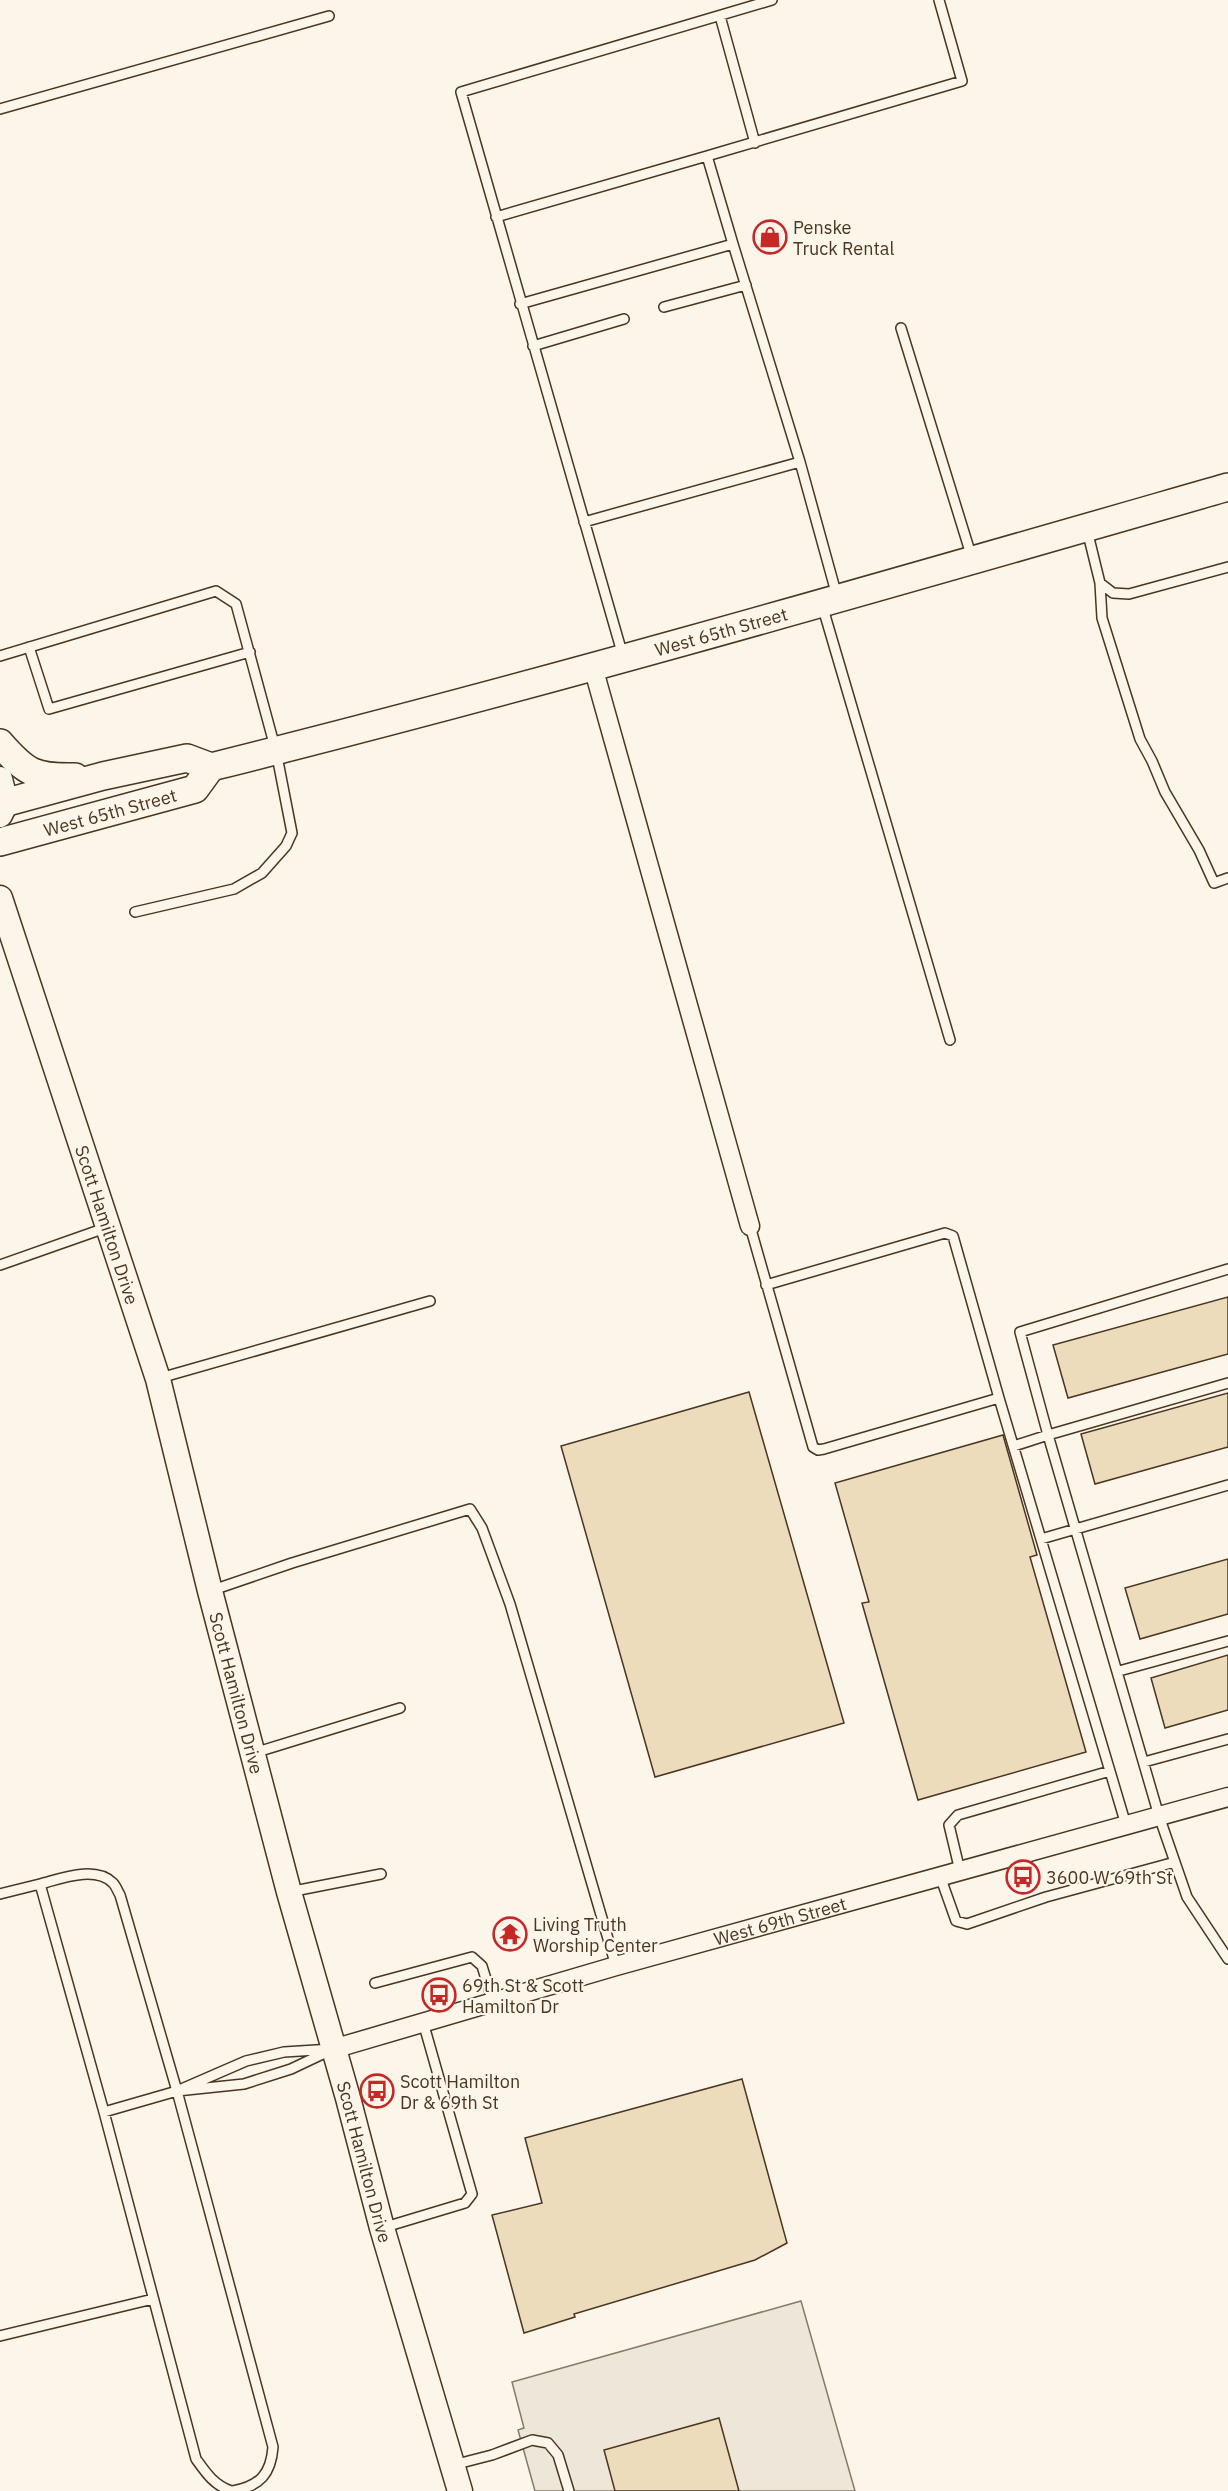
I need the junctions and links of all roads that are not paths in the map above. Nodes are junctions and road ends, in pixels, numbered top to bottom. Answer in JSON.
{"nodes":[{"id":1,"x":772,"y":0,"type":"edge"},
{"id":2,"x":939,"y":0,"type":"edge"},
{"id":3,"x":329,"y":16,"type":"dead end"},
{"id":4,"x":720,"y":16,"type":"junction"},
{"id":5,"x":0,"y":110,"type":"edge"},
{"id":6,"x":755,"y":143,"type":"junction"},
{"id":7,"x":707,"y":156,"type":"junction"},
{"id":8,"x":496,"y":217,"type":"junction"},
{"id":9,"x":733,"y":244,"type":"junction"},
{"id":10,"x":746,"y":285,"type":"junction"},
{"id":11,"x":520,"y":304,"type":"junction"},
{"id":12,"x":664,"y":307,"type":"dead end"},
{"id":13,"x":624,"y":319,"type":"dead end"},
{"id":14,"x":901,"y":328,"type":"dead end"},
{"id":15,"x":533,"y":346,"type":"junction"},
{"id":16,"x":800,"y":462,"type":"junction"},
{"id":17,"x":1228,"y":487,"type":"edge"},
{"id":18,"x":584,"y":522,"type":"junction"},
{"id":19,"x":1086,"y":528,"type":"junction"},
{"id":20,"x":972,"y":560,"type":"junction"},
{"id":21,"x":1228,"y":567,"type":"edge"},
{"id":22,"x":1100,"y":584,"type":"junction"},
{"id":23,"x":829,"y":600,"type":"junction"},
{"id":24,"x":29,"y":647,"type":"junction"},
{"id":25,"x":250,"y":652,"type":"junction"},
{"id":26,"x":0,"y":656,"type":"edge"},
{"id":27,"x":624,"y":658,"type":"junction"},
{"id":28,"x":594,"y":667,"type":"junction"},
{"id":29,"x":0,"y":743,"type":"edge"},
{"id":30,"x":276,"y":751,"type":"junction"},
{"id":31,"x":211,"y":767,"type":"junction"},
{"id":32,"x":103,"y":776,"type":"junction"},
{"id":33,"x":2,"y":800,"type":"edge"},
{"id":34,"x":0,"y":842,"type":"edge"},
{"id":35,"x":1228,"y":878,"type":"edge"},
{"id":36,"x":0,"y":897,"type":"edge"},
{"id":37,"x":135,"y":912,"type":"dead end"},
{"id":38,"x":951,"y":1040,"type":"dead end"},
{"id":39,"x":750,"y":1226,"type":"joint"},
{"id":40,"x":108,"y":1227,"type":"junction"},
{"id":41,"x":0,"y":1265,"type":"edge"},
{"id":42,"x":1228,"y":1269,"type":"edge"},
{"id":43,"x":766,"y":1285,"type":"junction"},
{"id":44,"x":430,"y":1301,"type":"dead end"},
{"id":45,"x":158,"y":1379,"type":"junction"},
{"id":46,"x":1228,"y":1383,"type":"edge"},
{"id":47,"x":999,"y":1398,"type":"junction"},
{"id":48,"x":1048,"y":1435,"type":"junction"},
{"id":49,"x":1014,"y":1446,"type":"junction"},
{"id":50,"x":1228,"y":1485,"type":"edge"},
{"id":51,"x":1076,"y":1529,"type":"junction"},
{"id":52,"x":1041,"y":1539,"type":"junction"},
{"id":53,"x":210,"y":1592,"type":"junction"},
{"id":54,"x":1228,"y":1641,"type":"edge"},
{"id":55,"x":1119,"y":1671,"type":"junction"},
{"id":56,"x":400,"y":1708,"type":"dead end"},
{"id":57,"x":1228,"y":1739,"type":"edge"},
{"id":58,"x":254,"y":1753,"type":"junction"},
{"id":59,"x":1144,"y":1762,"type":"junction"},
{"id":60,"x":1110,"y":1771,"type":"junction"},
{"id":61,"x":1228,"y":1797,"type":"edge"},
{"id":62,"x":1159,"y":1816,"type":"junction"},
{"id":63,"x":1126,"y":1825,"type":"junction"},
{"id":64,"x":1175,"y":1862,"type":"junction"},
{"id":65,"x":960,"y":1871,"type":"junction"},
{"id":66,"x":381,"y":1874,"type":"dead end"},
{"id":67,"x":940,"y":1876,"type":"junction"},
{"id":68,"x":40,"y":1884,"type":"junction"},
{"id":69,"x":290,"y":1892,"type":"junction"},
{"id":70,"x":0,"y":1894,"type":"edge"},
{"id":71,"x":1228,"y":1959,"type":"edge"},
{"id":72,"x":616,"y":1966,"type":"junction"},
{"id":73,"x":375,"y":1983,"type":"dead end"},
{"id":74,"x":493,"y":2002,"type":"junction"},
{"id":75,"x":423,"y":2022,"type":"junction"},
{"id":76,"x":333,"y":2049,"type":"junction"},
{"id":77,"x":177,"y":2091,"type":"junction"},
{"id":78,"x":104,"y":2112,"type":"junction"},
{"id":79,"x":382,"y":2228,"type":"junction"},
{"id":80,"x":153,"y":2299,"type":"junction"},
{"id":81,"x":0,"y":2336,"type":"edge"},
{"id":82,"x":453,"y":2465,"type":"junction"},
{"id":83,"x":232,"y":2491,"type":"edge"},
{"id":84,"x":460,"y":2491,"type":"edge"},
{"id":85,"x":569,"y":2491,"type":"edge"}],
"edges":[{"from":1,"to":4,"type":"lane"},
{"from":2,"to":6,"type":"lane"},
{"from":3,"to":5,"type":"lane"},
{"from":4,"to":6,"type":"lane"},
{"from":4,"to":8,"type":"lane"},
{"from":6,"to":7,"type":"lane"},
{"from":7,"to":8,"type":"lane"},
{"from":7,"to":9,"type":"lane"},
{"from":8,"to":11,"type":"lane"},
{"from":9,"to":10,"type":"lane"},
{"from":9,"to":11,"type":"lane"},
{"from":10,"to":12,"type":"lane"},
{"from":10,"to":16,"type":"lane"},
{"from":11,"to":15,"type":"lane"},
{"from":13,"to":15,"type":"lane"},
{"from":14,"to":20,"type":"lane"},
{"from":15,"to":18,"type":"lane"},
{"from":16,"to":18,"type":"lane"},
{"from":16,"to":23,"type":"lane"},
{"from":17,"to":19,"type":"main road","name":"West 65th Street"},
{"from":18,"to":27,"type":"lane"},
{"from":19,"to":20,"type":"main road","name":"West 65th Street"},
{"from":19,"to":22,"type":"lane"},
{"from":20,"to":23,"type":"main road","name":"West 65th Street"},
{"from":21,"to":22,"type":"lane"},
{"from":22,"to":35,"type":"lane"},
{"from":23,"to":27,"type":"main road","name":"West 65th Street"},
{"from":23,"to":38,"type":"lane"},
{"from":24,"to":25,"type":"lane"},
{"from":24,"to":25,"type":"lane"},
{"from":24,"to":26,"type":"lane"},
{"from":25,"to":30,"type":"lane"},
{"from":27,"to":28,"type":"main road","name":"West 65th Street"},
{"from":28,"to":30,"type":"main road","name":"West 65th Street"},
{"from":28,"to":39,"type":"street"},
{"from":29,"to":32,"type":"main road"},
{"from":30,"to":31,"type":"main road","name":"West 65th Street"},
{"from":30,"to":37,"type":"lane"},
{"from":31,"to":32,"type":"main road","name":"West 65th Street"},
{"from":31,"to":34,"type":"main road","name":"West 65th Street"},
{"from":32,"to":33,"type":"main road","name":"West 65th Street"},
{"from":36,"to":40,"type":"street","name":"Scott Hamilton Drive"},
{"from":39,"to":43,"type":"lane"},
{"from":40,"to":41,"type":"lane"},
{"from":40,"to":45,"type":"street","name":"Scott Hamilton Drive"},
{"from":42,"to":48,"type":"lane"},
{"from":43,"to":47,"type":"lane"},
{"from":43,"to":47,"type":"lane"},
{"from":44,"to":45,"type":"lane"},
{"from":45,"to":53,"type":"street","name":"Scott Hamilton Drive"},
{"from":46,"to":48,"type":"lane"},
{"from":47,"to":49,"type":"lane"},
{"from":48,"to":49,"type":"lane"},
{"from":48,"to":51,"type":"lane"},
{"from":49,"to":52,"type":"lane"},
{"from":50,"to":51,"type":"lane"},
{"from":51,"to":52,"type":"lane"},
{"from":51,"to":55,"type":"lane"},
{"from":52,"to":60,"type":"lane"},
{"from":53,"to":58,"type":"street","name":"Scott Hamilton Drive"},
{"from":53,"to":72,"type":"lane"},
{"from":54,"to":55,"type":"lane"},
{"from":55,"to":59,"type":"lane"},
{"from":56,"to":58,"type":"lane"},
{"from":57,"to":59,"type":"lane"},
{"from":58,"to":69,"type":"street","name":"Scott Hamilton Drive"},
{"from":59,"to":62,"type":"lane"},
{"from":60,"to":63,"type":"lane"},
{"from":60,"to":65,"type":"lane"},
{"from":61,"to":62,"type":"street","name":"West 69th Street"},
{"from":62,"to":63,"type":"street","name":"West 69th Street"},
{"from":62,"to":64,"type":"lane"},
{"from":63,"to":65,"type":"street","name":"West 69th Street"},
{"from":64,"to":67,"type":"lane"},
{"from":64,"to":71,"type":"lane"},
{"from":65,"to":67,"type":"street","name":"West 69th Street"},
{"from":66,"to":69,"type":"lane"},
{"from":67,"to":72,"type":"street","name":"West 69th Street"},
{"from":68,"to":70,"type":"lane"},
{"from":68,"to":77,"type":"lane"},
{"from":68,"to":78,"type":"lane"},
{"from":69,"to":76,"type":"street","name":"Scott Hamilton Drive"},
{"from":72,"to":74,"type":"street","name":"West 69th Street"},
{"from":73,"to":74,"type":"lane"},
{"from":74,"to":75,"type":"street","name":"West 69th Street"},
{"from":75,"to":76,"type":"street","name":"West 69th Street"},
{"from":75,"to":79,"type":"lane"},
{"from":76,"to":77,"type":"lane"},
{"from":76,"to":77,"type":"lane"},
{"from":76,"to":79,"type":"street","name":"Scott Hamilton Drive"},
{"from":77,"to":78,"type":"lane"},
{"from":77,"to":83,"type":"lane"},
{"from":78,"to":80,"type":"lane"},
{"from":79,"to":82,"type":"street","name":"Scott Hamilton Drive"},
{"from":80,"to":81,"type":"lane"},
{"from":80,"to":83,"type":"lane"},
{"from":82,"to":84,"type":"street","name":"Scott Hamilton Drive"},
{"from":82,"to":85,"type":"lane"}]}
